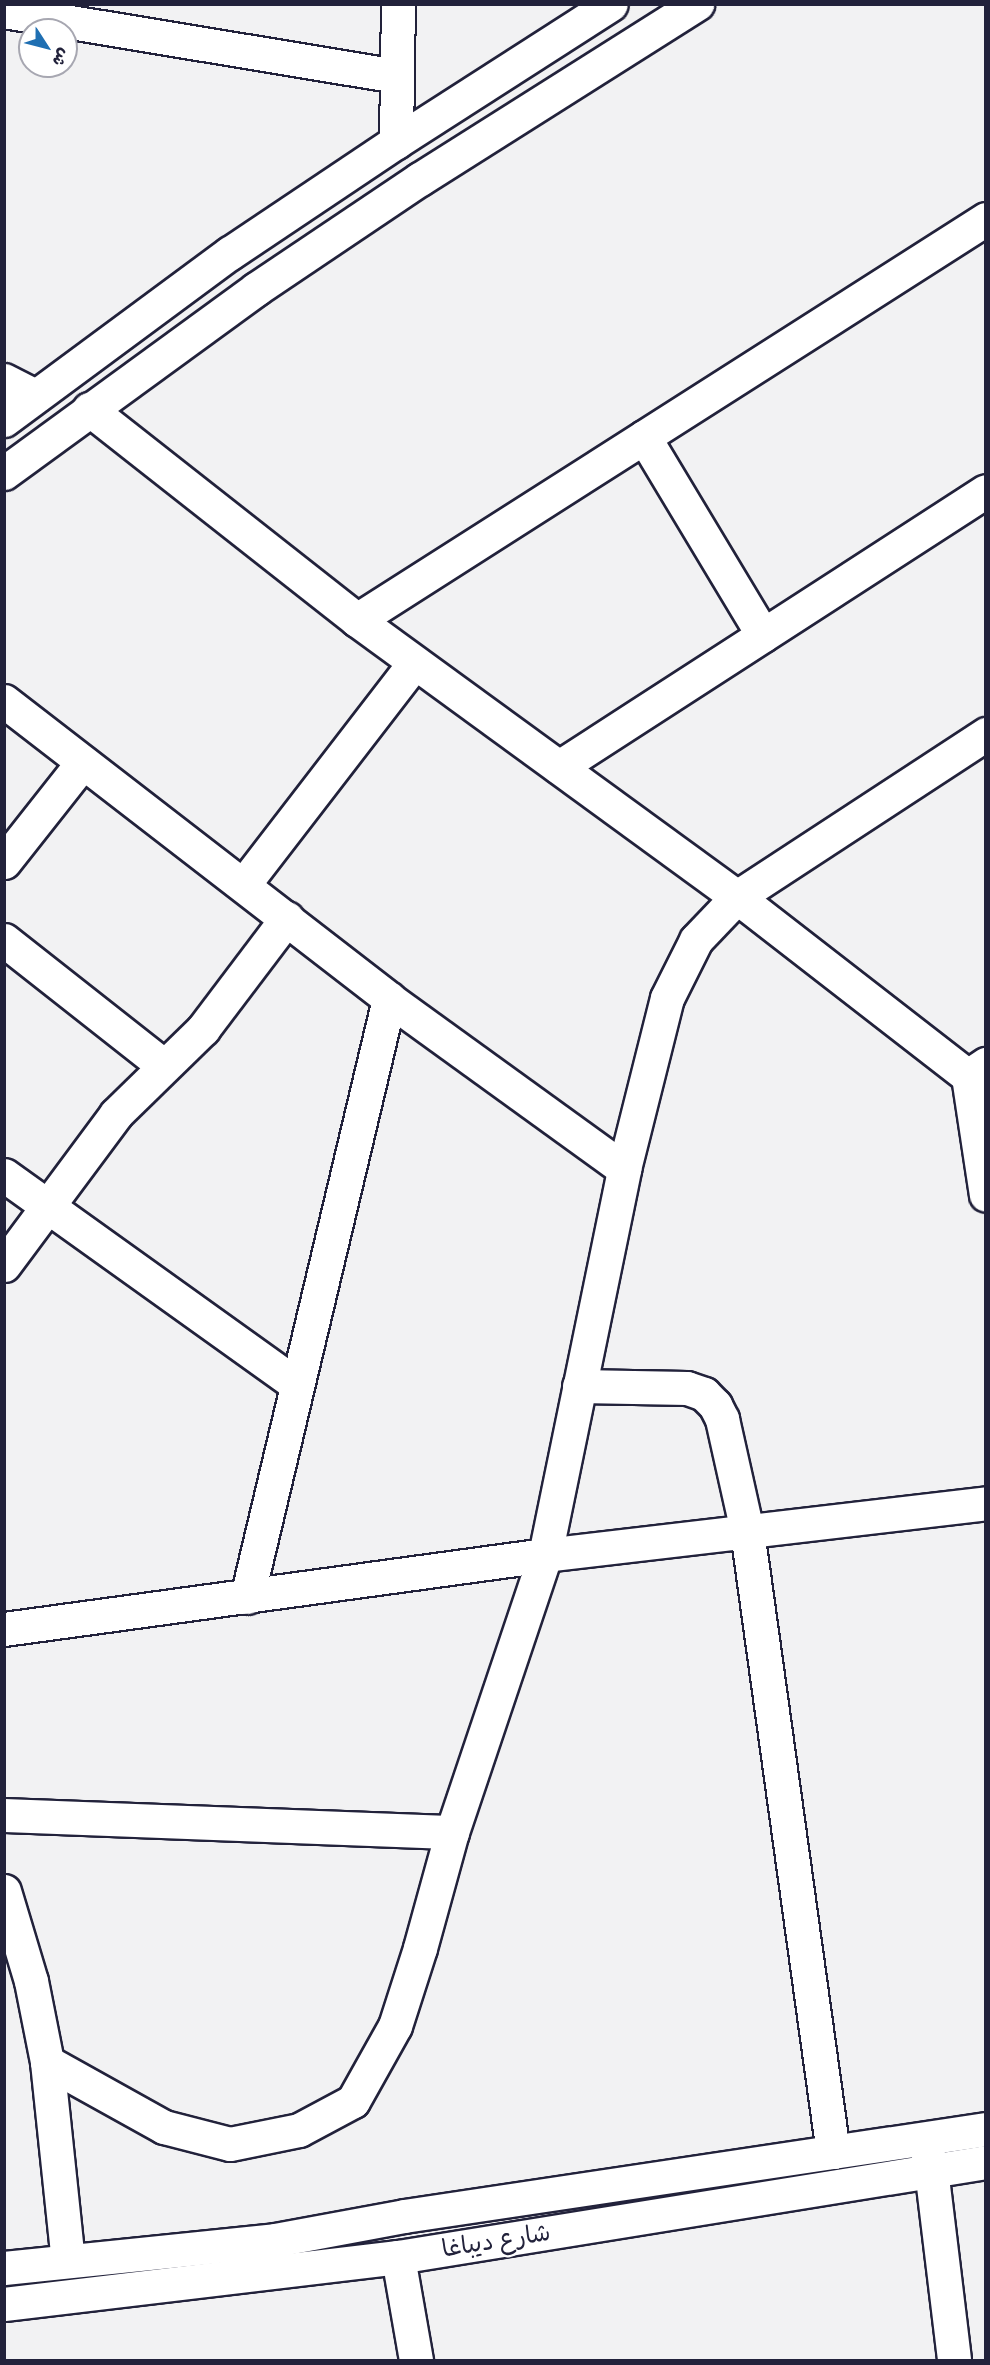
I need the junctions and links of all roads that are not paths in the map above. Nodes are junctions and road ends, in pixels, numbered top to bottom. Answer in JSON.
{"nodes":[{"id":1,"x":398,"y":4,"type":"edge"},
{"id":2,"x":610,"y":4,"type":"edge"},
{"id":3,"x":697,"y":4,"type":"edge"},
{"id":4,"x":4,"y":11,"type":"edge"},
{"id":5,"x":74,"y":13,"type":"edge"},
{"id":6,"x":397,"y":76,"type":"junction"},
{"id":7,"x":396,"y":142,"type":"junction"},
{"id":8,"x":986,"y":219,"type":"edge"},
{"id":9,"x":4,"y":380,"type":"edge"},
{"id":10,"x":35,"y":396,"type":"junction"},
{"id":11,"x":89,"y":409,"type":"junction"},
{"id":12,"x":4,"y":420,"type":"edge"},
{"id":13,"x":644,"y":437,"type":"junction"},
{"id":14,"x":4,"y":473,"type":"edge"},
{"id":15,"x":986,"y":491,"type":"edge"},
{"id":16,"x":357,"y":620,"type":"junction"},
{"id":17,"x":763,"y":635,"type":"junction"},
{"id":18,"x":414,"y":663,"type":"junction"},
{"id":19,"x":4,"y":701,"type":"edge"},
{"id":20,"x":986,"y":734,"type":"edge"},
{"id":21,"x":83,"y":762,"type":"junction"},
{"id":22,"x":560,"y":767,"type":"junction"},
{"id":23,"x":4,"y":862,"type":"edge"},
{"id":24,"x":244,"y":884,"type":"junction"},
{"id":25,"x":737,"y":897,"type":"junction"},
{"id":26,"x":286,"y":918,"type":"junction"},
{"id":27,"x":4,"y":940,"type":"edge"},
{"id":28,"x":389,"y":999,"type":"junction"},
{"id":29,"x":163,"y":1065,"type":"junction"},
{"id":30,"x":980,"y":1071,"type":"edge"},
{"id":31,"x":624,"y":1169,"type":"junction"},
{"id":32,"x":4,"y":1175,"type":"edge"},
{"id":33,"x":986,"y":1195,"type":"edge"},
{"id":34,"x":47,"y":1206,"type":"junction"},
{"id":35,"x":4,"y":1265,"type":"edge"},
{"id":36,"x":297,"y":1385,"type":"junction"},
{"id":37,"x":579,"y":1386,"type":"junction"},
{"id":38,"x":986,"y":1503,"type":"edge"},
{"id":39,"x":747,"y":1531,"type":"junction"},
{"id":40,"x":545,"y":1555,"type":"junction"},
{"id":41,"x":247,"y":1597,"type":"junction"},
{"id":42,"x":4,"y":1629,"type":"edge"},
{"id":43,"x":4,"y":1815,"type":"edge"},
{"id":44,"x":452,"y":1832,"type":"junction"},
{"id":45,"x":4,"y":1891,"type":"edge"},
{"id":46,"x":46,"y":2062,"type":"junction"},
{"id":47,"x":986,"y":2128,"type":"edge"},
{"id":48,"x":924,"y":2136,"type":"junction"},
{"id":49,"x":833,"y":2152,"type":"junction"},
{"id":50,"x":986,"y":2162,"type":"edge"},
{"id":51,"x":931,"y":2169,"type":"junction"},
{"id":52,"x":398,"y":2257,"type":"junction"},
{"id":53,"x":68,"y":2261,"type":"junction"},
{"id":54,"x":4,"y":2268,"type":"edge"},
{"id":55,"x":4,"y":2304,"type":"edge"},
{"id":56,"x":416,"y":2361,"type":"edge"},
{"id":57,"x":954,"y":2361,"type":"edge"}],
"edges":[{"from":1,"to":6,"type":"street"},
{"from":2,"to":7,"type":"street"},
{"from":3,"to":11,"type":"street"},
{"from":4,"to":5,"type":"street"},
{"from":5,"to":6,"type":"street"},
{"from":6,"to":7,"type":"street"},
{"from":7,"to":10,"type":"street"},
{"from":8,"to":13,"type":"street"},
{"from":9,"to":10,"type":"street"},
{"from":10,"to":12,"type":"street"},
{"from":11,"to":14,"type":"street"},
{"from":11,"to":16,"type":"street"},
{"from":13,"to":16,"type":"street"},
{"from":13,"to":17,"type":"street"},
{"from":15,"to":17,"type":"street"},
{"from":16,"to":18,"type":"street"},
{"from":17,"to":22,"type":"street"},
{"from":18,"to":22,"type":"street"},
{"from":18,"to":24,"type":"street"},
{"from":19,"to":21,"type":"street"},
{"from":20,"to":25,"type":"street"},
{"from":21,"to":23,"type":"street"},
{"from":21,"to":24,"type":"street"},
{"from":22,"to":25,"type":"street"},
{"from":24,"to":26,"type":"street"},
{"from":25,"to":30,"type":"street"},
{"from":25,"to":31,"type":"street"},
{"from":26,"to":28,"type":"street"},
{"from":26,"to":29,"type":"street"},
{"from":27,"to":29,"type":"street"},
{"from":28,"to":31,"type":"street"},
{"from":28,"to":36,"type":"street"},
{"from":29,"to":34,"type":"street"},
{"from":30,"to":33,"type":"street"},
{"from":31,"to":37,"type":"street"},
{"from":32,"to":34,"type":"street"},
{"from":34,"to":35,"type":"street"},
{"from":34,"to":36,"type":"street"},
{"from":36,"to":41,"type":"street"},
{"from":37,"to":39,"type":"street"},
{"from":37,"to":40,"type":"street"},
{"from":38,"to":39,"type":"street"},
{"from":39,"to":40,"type":"street"},
{"from":39,"to":49,"type":"street"},
{"from":40,"to":41,"type":"street"},
{"from":40,"to":44,"type":"street"},
{"from":41,"to":42,"type":"street"},
{"from":43,"to":44,"type":"street"},
{"from":44,"to":46,"type":"street"},
{"from":45,"to":46,"type":"street"},
{"from":46,"to":53,"type":"street"},
{"from":47,"to":48,"type":"street","name":"شارع ديباغا"},
{"from":48,"to":49,"type":"street","name":"شارع ديباغا"},
{"from":48,"to":51,"type":"street"},
{"from":49,"to":53,"type":"street","name":"شارع ديباغا"},
{"from":50,"to":51,"type":"street","name":"شارع ديباغا"},
{"from":51,"to":52,"type":"street","name":"شارع ديباغا"},
{"from":51,"to":57,"type":"street"},
{"from":52,"to":55,"type":"street","name":"شارع ديباغا"},
{"from":52,"to":56,"type":"street"},
{"from":53,"to":54,"type":"street","name":"شارع ديباغا"}]}
